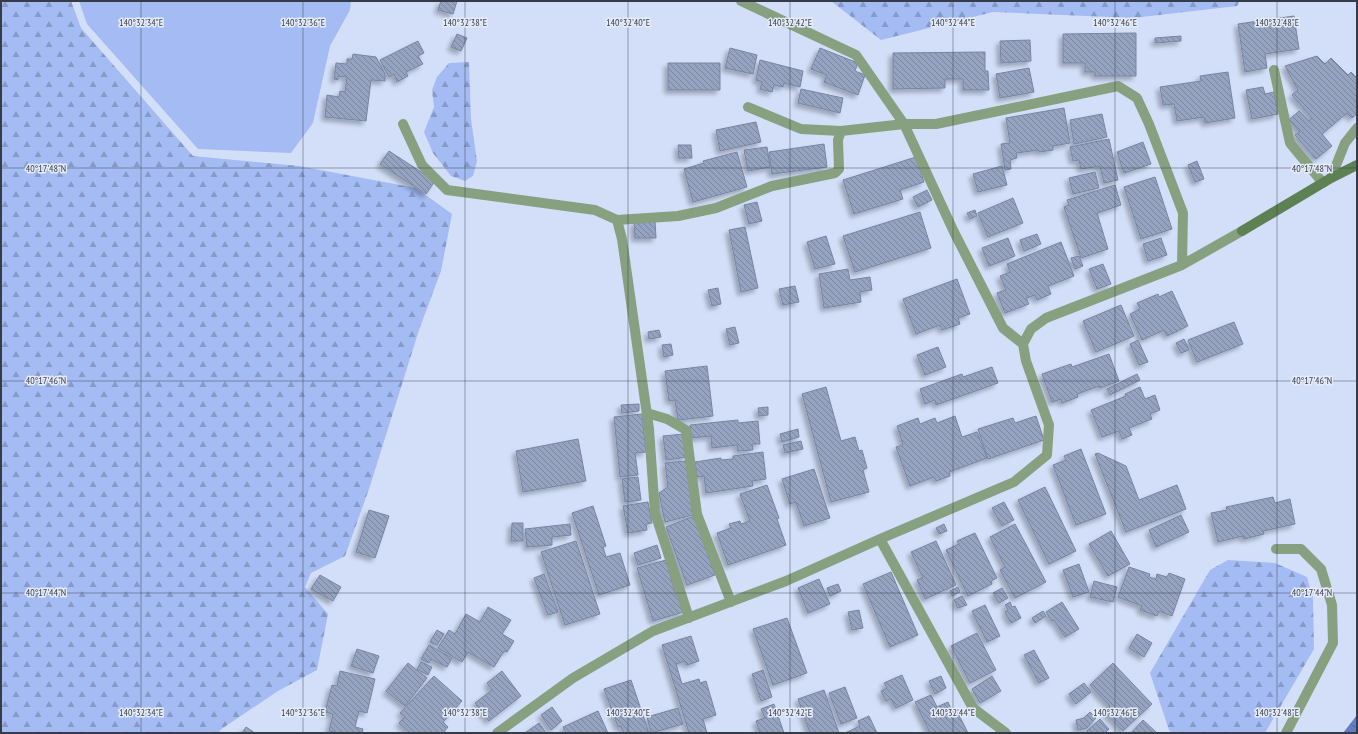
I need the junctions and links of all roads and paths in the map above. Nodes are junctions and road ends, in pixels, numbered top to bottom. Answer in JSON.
{"nodes":[{"id":1,"x":741,"y":1,"type":"edge"},
{"id":2,"x":1274,"y":70,"type":"dead end"},
{"id":3,"x":748,"y":107,"type":"dead end"},
{"id":4,"x":403,"y":124,"type":"dead end"},
{"id":5,"x":904,"y":124,"type":"junction"},
{"id":6,"x":1357,"y":128,"type":"edge"},
{"id":7,"x":841,"y":131,"type":"junction"},
{"id":8,"x":1357,"y":165,"type":"edge"},
{"id":9,"x":1327,"y":180,"type":"junction"},
{"id":10,"x":617,"y":220,"type":"junction"},
{"id":11,"x":1182,"y":265,"type":"junction"},
{"id":12,"x":1023,"y":344,"type":"junction"},
{"id":13,"x":647,"y":413,"type":"junction"},
{"id":14,"x":880,"y":539,"type":"junction"},
{"id":15,"x":1276,"y":549,"type":"dead end"},
{"id":16,"x":731,"y":602,"type":"junction"},
{"id":17,"x":689,"y":618,"type":"junction"},
{"id":18,"x":497,"y":733,"type":"edge"},
{"id":19,"x":1006,"y":733,"type":"edge"},
{"id":20,"x":1286,"y":733,"type":"edge"}],
"edges":[{"from":1,"to":5,"type":"street"},
{"from":2,"to":9,"type":"street"},
{"from":3,"to":7,"type":"street"},
{"from":4,"to":10,"type":"street"},
{"from":5,"to":7,"type":"street"},
{"from":5,"to":11,"type":"street"},
{"from":5,"to":12,"type":"street"},
{"from":6,"to":9,"type":"street"},
{"from":7,"to":10,"type":"street"},
{"from":8,"to":9,"type":"street"},
{"from":9,"to":11,"type":"street"},
{"from":10,"to":13,"type":"street"},
{"from":11,"to":12,"type":"street"},
{"from":12,"to":14,"type":"street"},
{"from":13,"to":16,"type":"street"},
{"from":13,"to":17,"type":"street"},
{"from":14,"to":16,"type":"street"},
{"from":14,"to":19,"type":"street"},
{"from":15,"to":20,"type":"street"},
{"from":16,"to":17,"type":"street"},
{"from":17,"to":18,"type":"street"}]}
